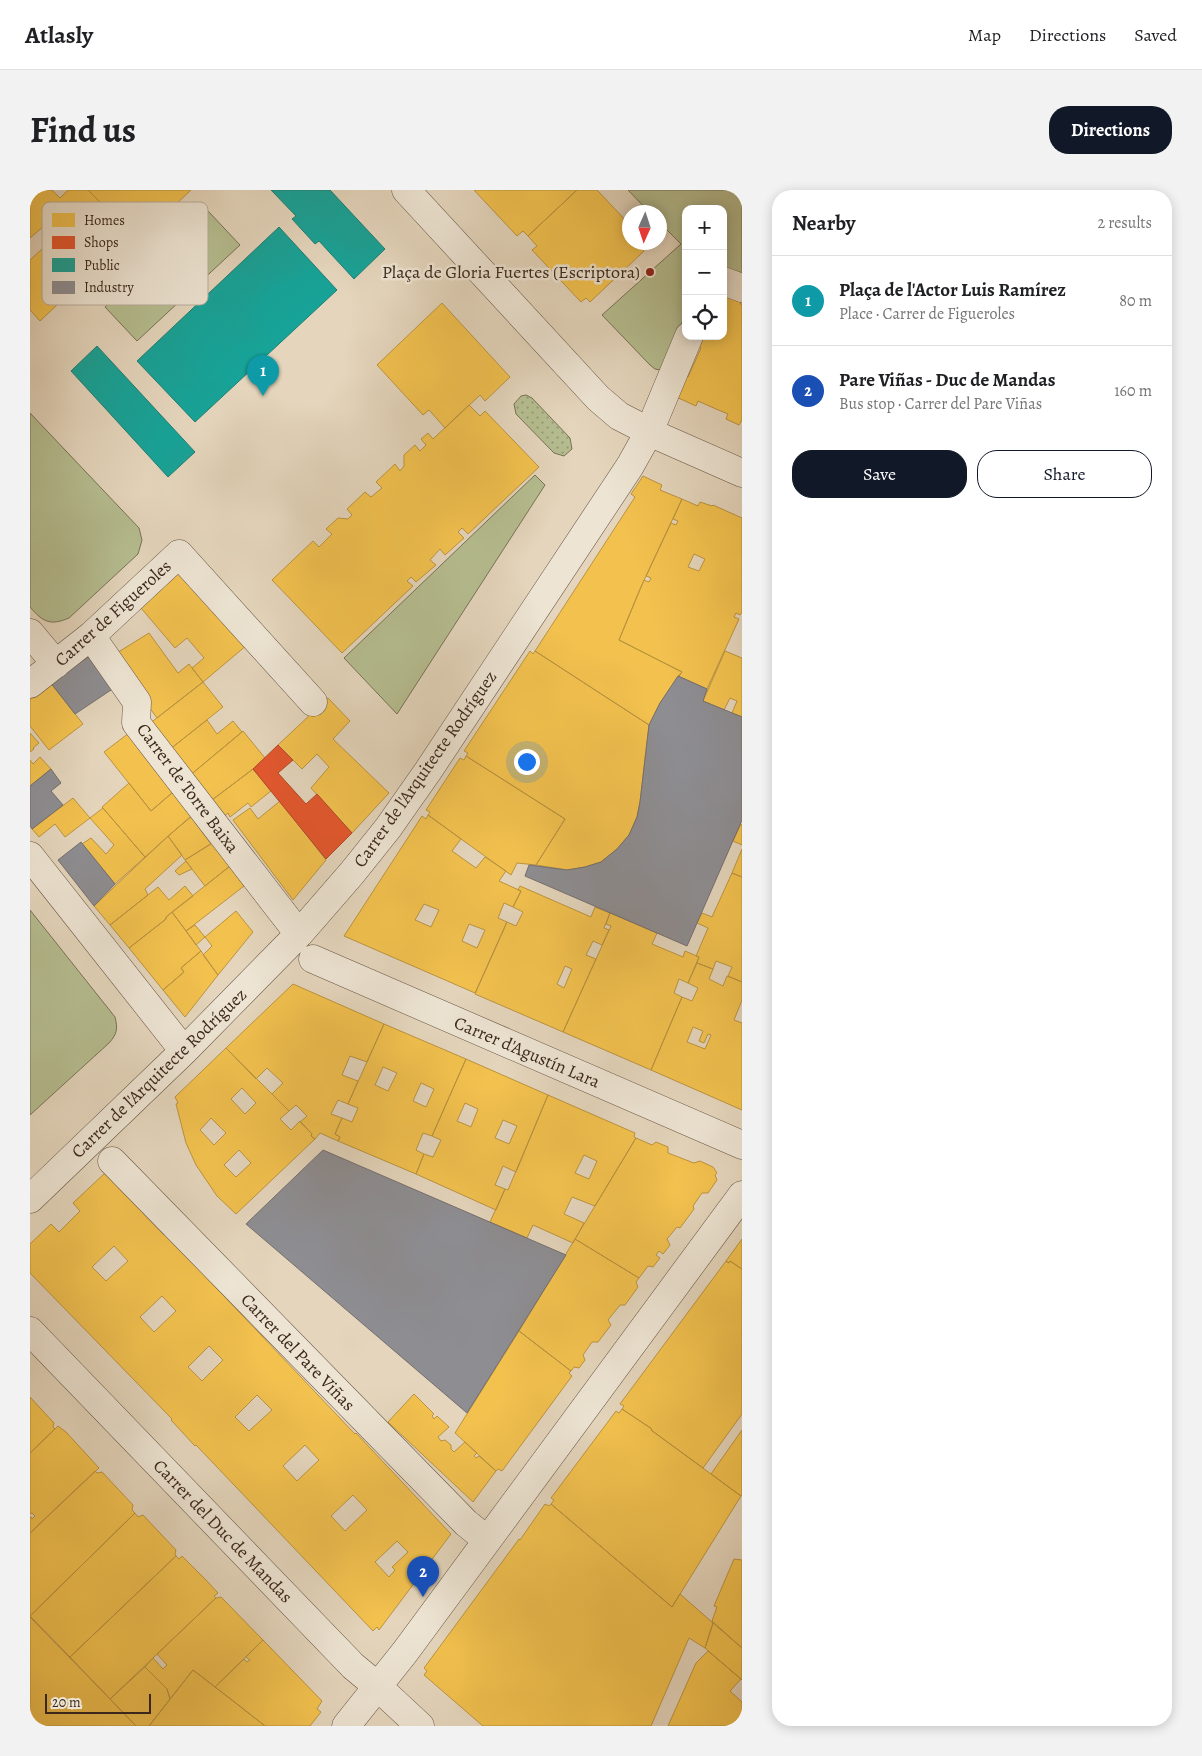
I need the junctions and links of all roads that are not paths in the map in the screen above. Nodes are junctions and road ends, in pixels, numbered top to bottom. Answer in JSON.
{"nodes":[{"id":1,"x":406,"y":190,"type":"edge"},
{"id":2,"x":727,"y":283,"type":"edge"},
{"id":3,"x":742,"y":288,"type":"edge"},
{"id":4,"x":687,"y":340,"type":"edge"},
{"id":5,"x":649,"y":432,"type":"junction"},
{"id":6,"x":742,"y":473,"type":"edge"},
{"id":7,"x":30,"y":633,"type":"edge"},
{"id":8,"x":91,"y":636,"type":"junction"},
{"id":9,"x":56,"y":664,"type":"junction"},
{"id":10,"x":30,"y":684,"type":"edge"},
{"id":11,"x":313,"y":702,"type":"dead end"},
{"id":12,"x":30,"y":856,"type":"edge"},
{"id":13,"x":299,"y":934,"type":"junction"},
{"id":14,"x":312,"y":959,"type":"dead end"},
{"id":15,"x":184,"y":1051,"type":"junction"},
{"id":16,"x":742,"y":1145,"type":"edge"},
{"id":17,"x":112,"y":1161,"type":"dead end"},
{"id":18,"x":742,"y":1195,"type":"edge"},
{"id":19,"x":30,"y":1199,"type":"edge"},
{"id":20,"x":30,"y":1331,"type":"edge"},
{"id":21,"x":488,"y":1540,"type":"junction"},
{"id":22,"x":377,"y":1686,"type":"junction"},
{"id":23,"x":346,"y":1726,"type":"edge"},
{"id":24,"x":420,"y":1726,"type":"edge"}],
"edges":[{"from":1,"to":5,"type":"street"},
{"from":2,"to":3,"type":"street"},
{"from":4,"to":5,"type":"street"},
{"from":5,"to":6,"type":"street"},
{"from":5,"to":13,"type":"street","name":"Carrer de l'Arquitecte Rodríguez"},
{"from":7,"to":9,"type":"street"},
{"from":8,"to":9,"type":"street","name":"Carrer de Figueroles"},
{"from":8,"to":11,"type":"street","name":"Carrer de Figueroles"},
{"from":8,"to":13,"type":"street","name":"Carrer de Torre Baixa"},
{"from":9,"to":10,"type":"street","name":"Carrer de Figueroles"},
{"from":12,"to":15,"type":"street"},
{"from":13,"to":15,"type":"street","name":"Carrer de l'Arquitecte Rodríguez"},
{"from":14,"to":16,"type":"street","name":"Carrer d'Agustín Lara"},
{"from":15,"to":19,"type":"street","name":"Carrer de l'Arquitecte Rodríguez"},
{"from":17,"to":21,"type":"street","name":"Carrer del Pare Viñas"},
{"from":18,"to":21,"type":"street"},
{"from":20,"to":22,"type":"street","name":"Carrer del Duc de Mandas"},
{"from":21,"to":22,"type":"street"},
{"from":22,"to":23,"type":"street"},
{"from":22,"to":24,"type":"street","name":"Carrer del Duc de Mandas"}]}
